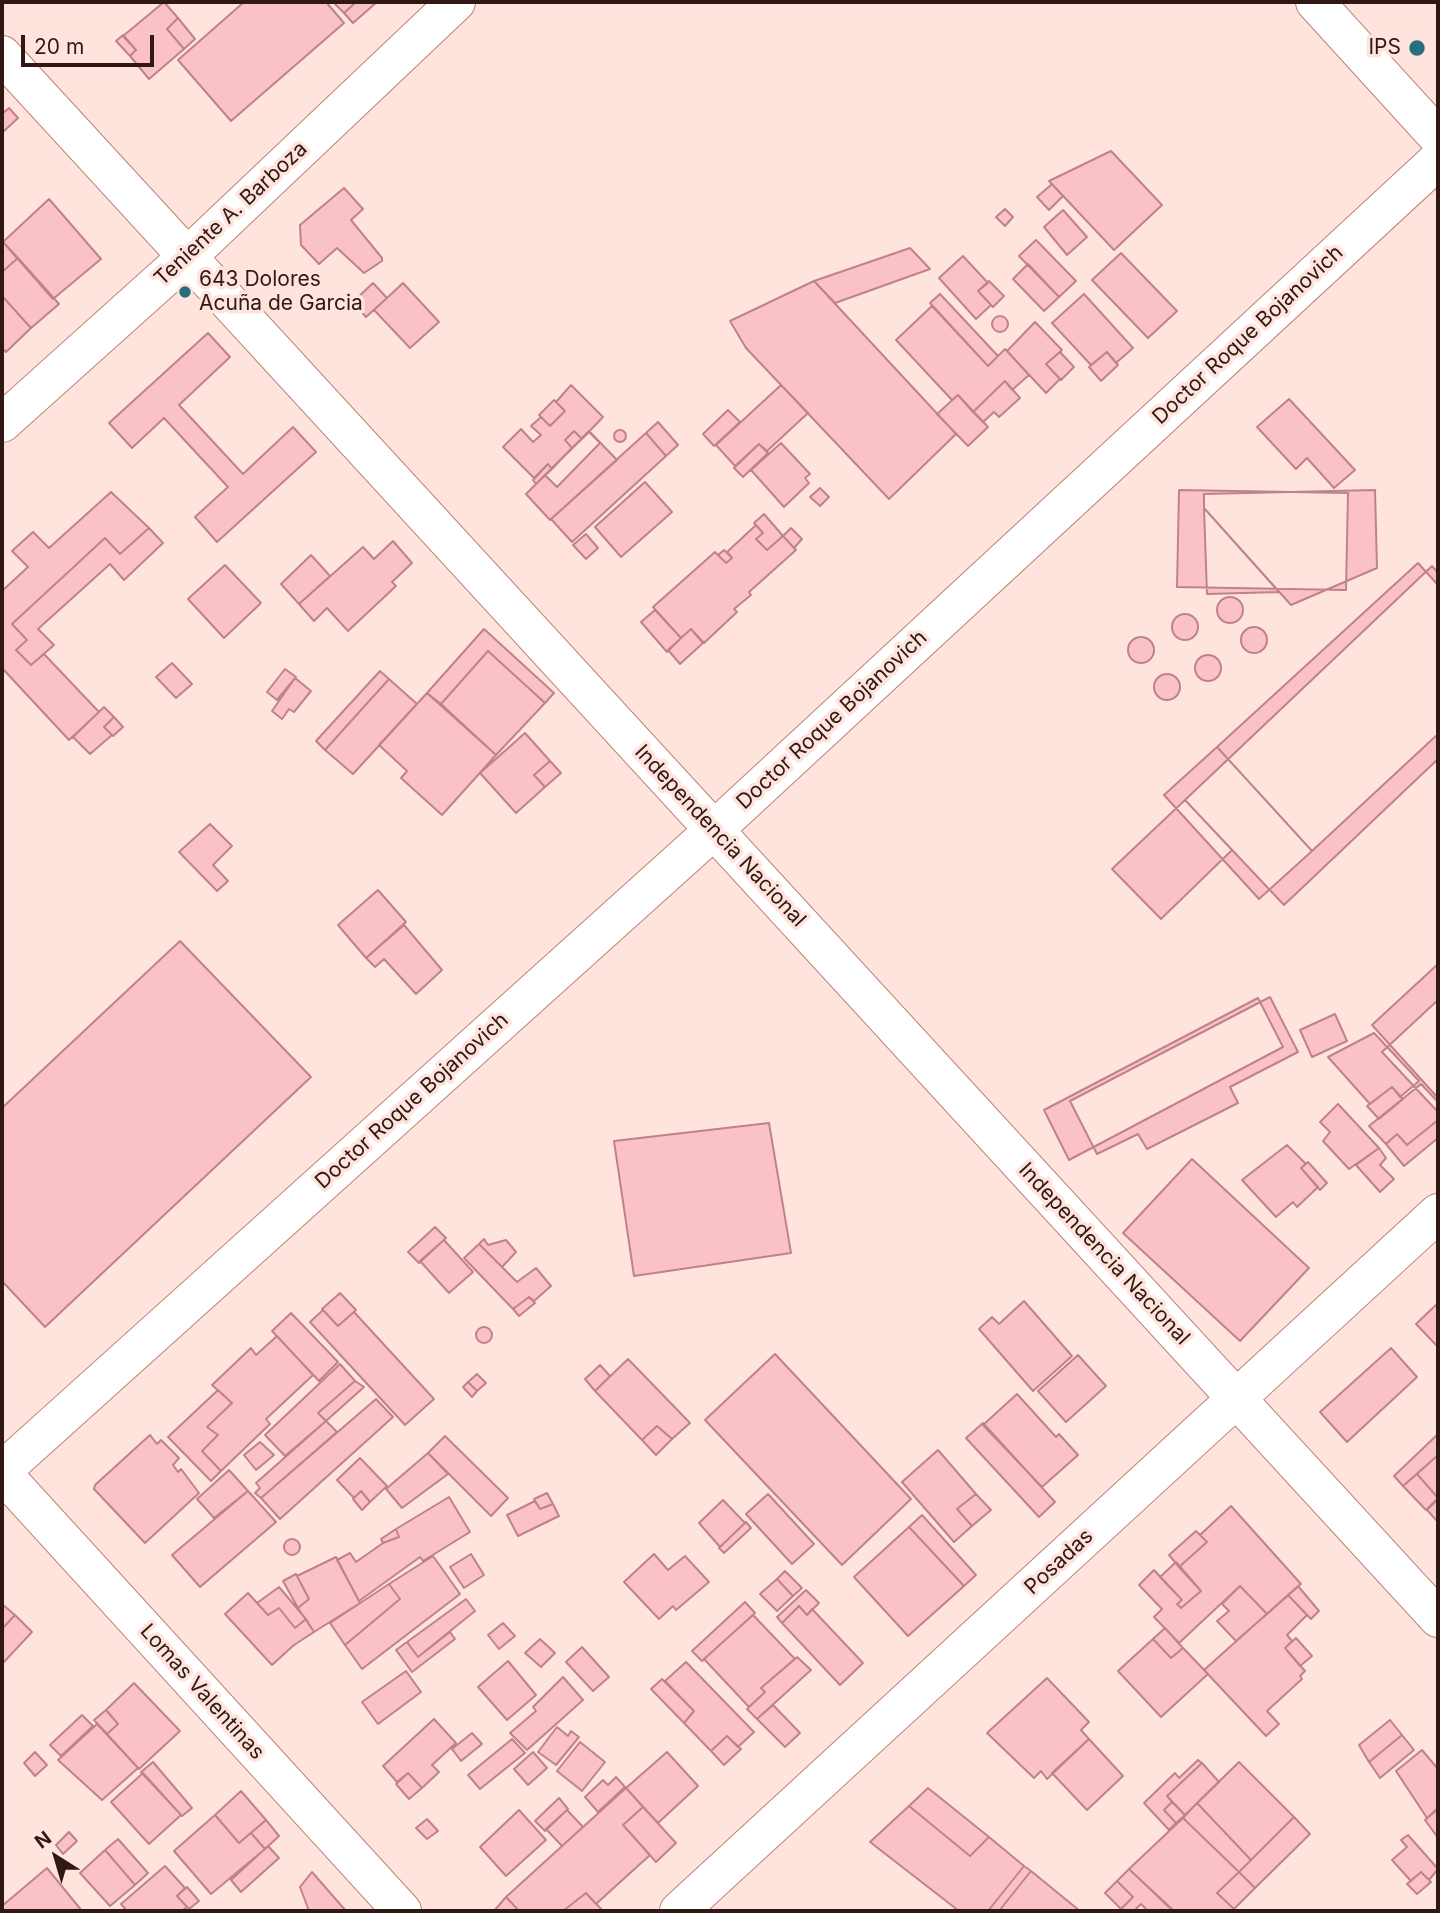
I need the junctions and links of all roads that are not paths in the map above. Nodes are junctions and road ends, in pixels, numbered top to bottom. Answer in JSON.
{"nodes":[{"id":1,"x":456,"y":2,"type":"edge"},
{"id":2,"x":1315,"y":2,"type":"edge"},
{"id":3,"x":2,"y":55,"type":"edge"},
{"id":4,"x":1438,"y":136,"type":"edge"},
{"id":5,"x":1438,"y":160,"type":"edge"},
{"id":6,"x":187,"y":257,"type":"junction"},
{"id":7,"x":2,"y":423,"type":"edge"},
{"id":8,"x":714,"y":830,"type":"junction"},
{"id":9,"x":1438,"y":1213,"type":"edge"},
{"id":10,"x":1236,"y":1398,"type":"junction"},
{"id":11,"x":2,"y":1472,"type":"edge"},
{"id":12,"x":1438,"y":1618,"type":"edge"},
{"id":13,"x":402,"y":1911,"type":"edge"},
{"id":14,"x":679,"y":1911,"type":"edge"}],
"edges":[{"from":1,"to":6,"type":"street","name":"Teniente A. Barboza"},
{"from":2,"to":4,"type":"street"},
{"from":3,"to":6,"type":"street","name":"Independencia Nacional"},
{"from":5,"to":8,"type":"street","name":"Doctor Roque Bojanovich"},
{"from":6,"to":7,"type":"street","name":"Teniente A. Barboza"},
{"from":6,"to":8,"type":"street","name":"Independencia Nacional"},
{"from":8,"to":10,"type":"street","name":"Independencia Nacional"},
{"from":8,"to":11,"type":"street","name":"Doctor Roque Bojanovich"},
{"from":9,"to":10,"type":"street","name":"Posadas"},
{"from":10,"to":12,"type":"street","name":"Independencia Nacional"},
{"from":10,"to":14,"type":"street","name":"Posadas"},
{"from":11,"to":13,"type":"street","name":"Lomas Valentinas"}]}
